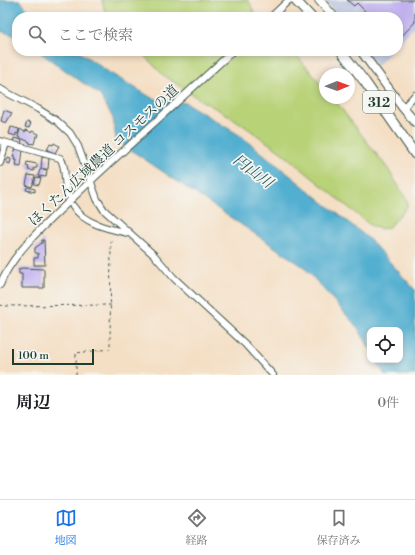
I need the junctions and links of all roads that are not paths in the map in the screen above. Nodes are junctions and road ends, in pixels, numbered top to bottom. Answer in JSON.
{"nodes":[{"id":1,"x":289,"y":0,"type":"edge"},
{"id":2,"x":295,"y":0,"type":"edge"},
{"id":3,"x":318,"y":0,"type":"edge"},
{"id":4,"x":276,"y":12,"type":"edge"},
{"id":5,"x":306,"y":12,"type":"edge"},
{"id":6,"x":329,"y":12,"type":"edge"},
{"id":7,"x":228,"y":56,"type":"edge"},
{"id":8,"x":345,"y":56,"type":"edge"},
{"id":9,"x":365,"y":56,"type":"edge"},
{"id":10,"x":0,"y":89,"type":"edge"},
{"id":11,"x":415,"y":95,"type":"edge"},
{"id":12,"x":403,"y":108,"type":"junction"},
{"id":13,"x":415,"y":122,"type":"edge"},
{"id":14,"x":3,"y":142,"type":"edge"},
{"id":15,"x":415,"y":154,"type":"edge"},
{"id":16,"x":0,"y":163,"type":"edge"},
{"id":17,"x":93,"y":179,"type":"junction"},
{"id":18,"x":68,"y":195,"type":"dead end"},
{"id":19,"x":73,"y":206,"type":"dead end"},
{"id":20,"x":128,"y":233,"type":"junction"},
{"id":21,"x":0,"y":285,"type":"edge"},
{"id":22,"x":273,"y":375,"type":"edge"}],
"edges":[{"from":1,"to":4,"type":"street"},
{"from":2,"to":5,"type":"highway"},
{"from":3,"to":6,"type":"main road"},
{"from":7,"to":17,"type":"street","name":"ほくたん広域農道 コスモスの道"},
{"from":8,"to":15,"type":"highway","number":"312"},
{"from":9,"to":12,"type":"main road"},
{"from":10,"to":17,"type":"street"},
{"from":11,"to":12,"type":"street"},
{"from":12,"to":13,"type":"main road"},
{"from":14,"to":16,"type":"street"},
{"from":14,"to":18,"type":"street"},
{"from":17,"to":20,"type":"street"},
{"from":17,"to":21,"type":"street","name":"ほくたん広域農道 コスモスの道"},
{"from":19,"to":20,"type":"street"},
{"from":20,"to":22,"type":"street"}]}
